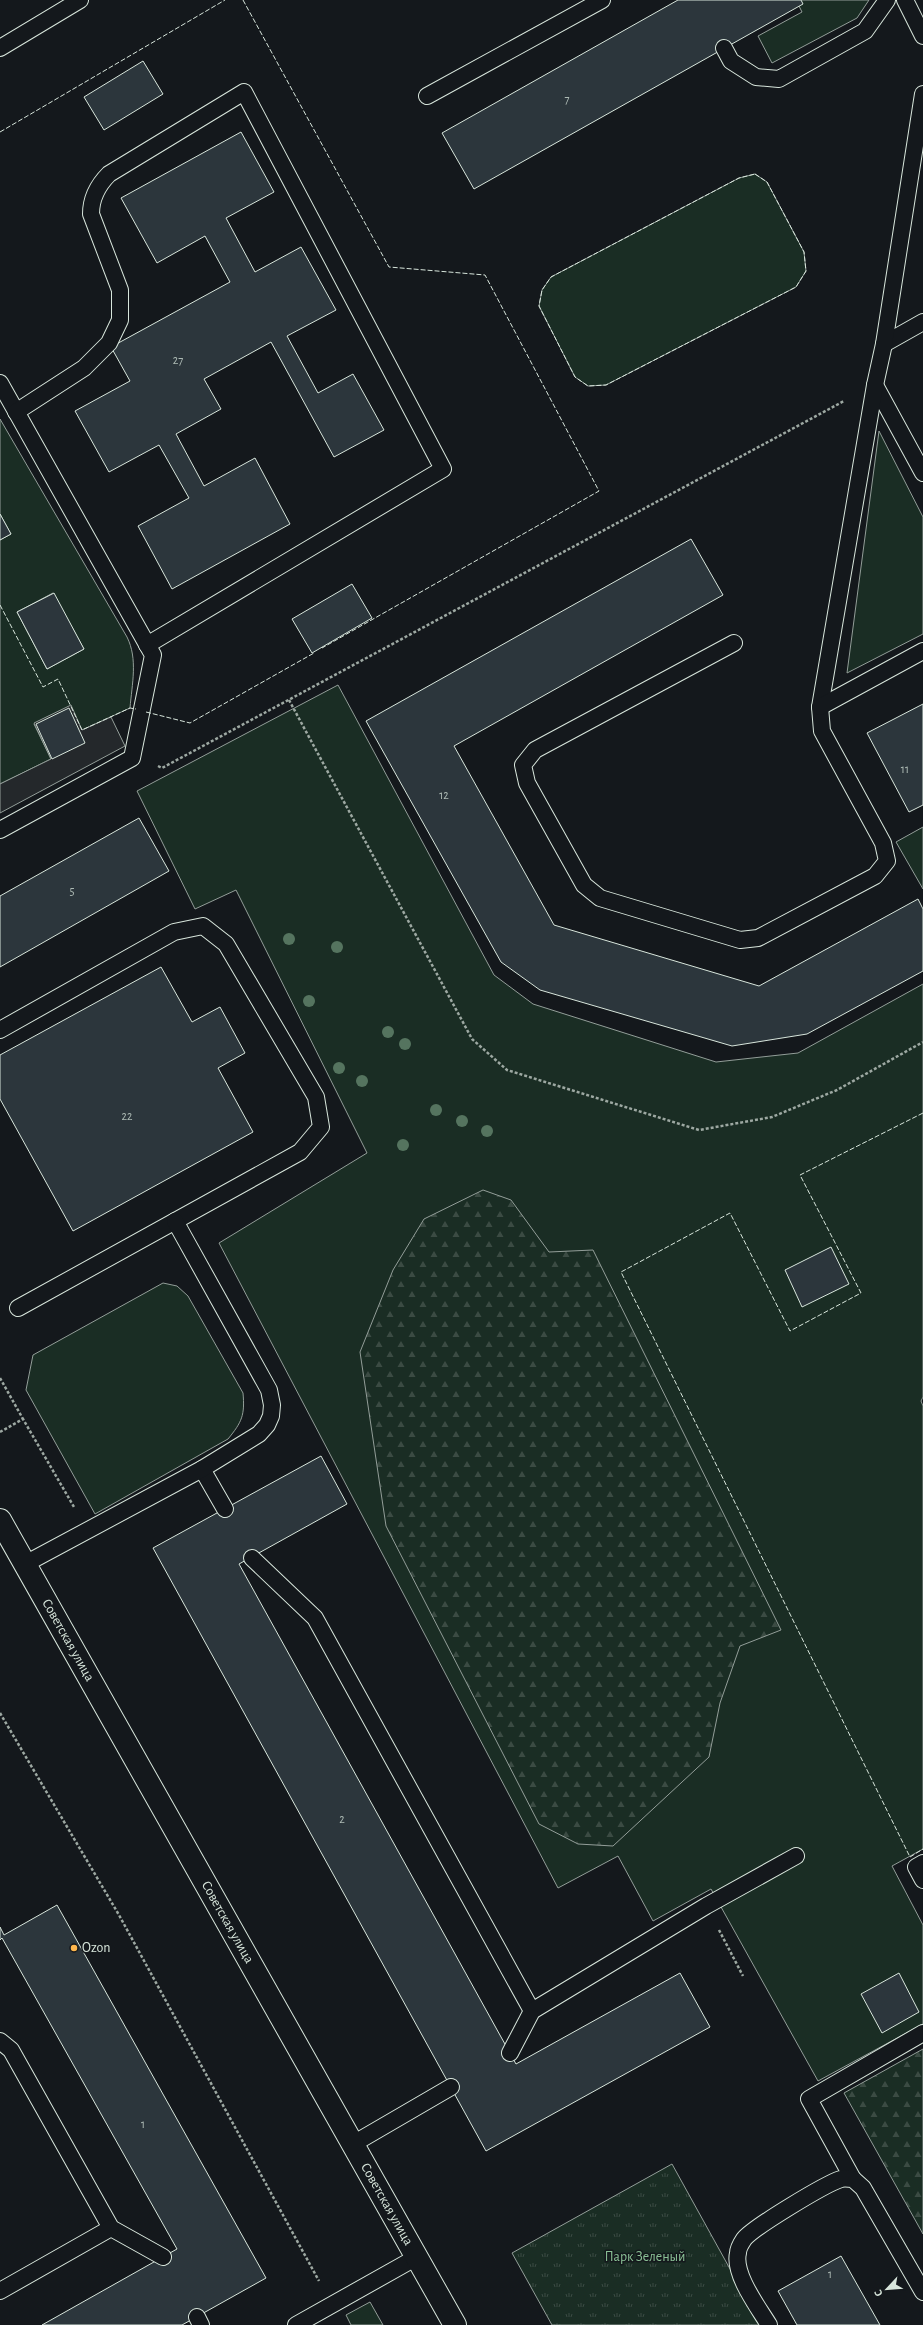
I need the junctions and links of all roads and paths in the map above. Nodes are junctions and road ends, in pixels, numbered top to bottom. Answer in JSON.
{"nodes":[{"id":1,"x":80,"y":0,"type":"edge"},
{"id":2,"x":602,"y":0,"type":"edge"},
{"id":3,"x":887,"y":0,"type":"edge"},
{"id":4,"x":904,"y":0,"type":"edge"},
{"id":5,"x":923,"y":36,"type":"edge"},
{"id":6,"x":0,"y":48,"type":"edge"},
{"id":7,"x":724,"y":48,"type":"dead end"},
{"id":8,"x":923,"y":94,"type":"edge"},
{"id":9,"x":427,"y":96,"type":"dead end"},
{"id":10,"x":923,"y":322,"type":"edge"},
{"id":11,"x":884,"y":344,"type":"junction"},
{"id":12,"x":0,"y":383,"type":"edge"},
{"id":13,"x":875,"y":385,"type":"junction"},
{"id":14,"x":16,"y":412,"type":"junction"},
{"id":15,"x":923,"y":473,"type":"edge"},
{"id":16,"x":734,"y":642,"type":"dead end"},
{"id":17,"x":147,"y":645,"type":"junction"},
{"id":18,"x":923,"y":651,"type":"edge"},
{"id":19,"x":289,"y":700,"type":"junction"},
{"id":20,"x":820,"y":707,"type":"junction"},
{"id":21,"x":132,"y":758,"type":"junction"},
{"id":22,"x":0,"y":830,"type":"edge"},
{"id":23,"x":0,"y":1030,"type":"edge"},
{"id":24,"x":923,"y":1042,"type":"edge"},
{"id":25,"x":175,"y":1221,"type":"junction"},
{"id":26,"x":18,"y":1308,"type":"dead end"},
{"id":27,"x":0,"y":1378,"type":"edge"},
{"id":28,"x":23,"y":1419,"type":"junction"},
{"id":29,"x":0,"y":1432,"type":"edge"},
{"id":30,"x":202,"y":1469,"type":"junction"},
{"id":31,"x":225,"y":1510,"type":"dead end"},
{"id":32,"x":0,"y":1520,"type":"edge"},
{"id":33,"x":88,"y":1530,"type":"junction"},
{"id":34,"x":252,"y":1558,"type":"dead end"},
{"id":35,"x":25,"y":1564,"type":"junction"},
{"id":36,"x":0,"y":1713,"type":"edge"},
{"id":37,"x":796,"y":1856,"type":"dead end"},
{"id":38,"x":923,"y":1863,"type":"edge"},
{"id":39,"x":923,"y":1880,"type":"edge"},
{"id":40,"x":706,"y":1906,"type":"junction"},
{"id":41,"x":743,"y":1976,"type":"dead end"},
{"id":42,"x":532,"y":2011,"type":"junction"},
{"id":43,"x":923,"y":2033,"type":"edge"},
{"id":44,"x":0,"y":2041,"type":"edge"},
{"id":45,"x":510,"y":2053,"type":"dead end"},
{"id":46,"x":451,"y":2087,"type":"dead end"},
{"id":47,"x":353,"y":2144,"type":"junction"},
{"id":48,"x":853,"y":2179,"type":"junction"},
{"id":49,"x":111,"y":2228,"type":"junction"},
{"id":50,"x":163,"y":2257,"type":"dead end"},
{"id":51,"x":417,"y":2257,"type":"junction"},
{"id":52,"x":0,"y":2292,"type":"edge"},
{"id":53,"x":923,"y":2292,"type":"edge"},
{"id":54,"x":333,"y":2304,"type":"junction"},
{"id":55,"x":296,"y":2325,"type":"edge"},
{"id":56,"x":455,"y":2325,"type":"edge"},
{"id":57,"x":769,"y":2325,"type":"edge"}],
"edges":[{"from":1,"to":6,"type":"lane"},
{"from":2,"to":9,"type":"lane"},
{"from":3,"to":7,"type":"lane"},
{"from":4,"to":5,"type":"lane"},
{"from":8,"to":11,"type":"lane"},
{"from":10,"to":11,"type":"lane"},
{"from":11,"to":13,"type":"lane"},
{"from":12,"to":14,"type":"lane"},
{"from":13,"to":15,"type":"lane"},
{"from":13,"to":19,"type":"path"},
{"from":13,"to":20,"type":"lane"},
{"from":14,"to":17,"type":"lane"},
{"from":14,"to":17,"type":"lane"},
{"from":16,"to":20,"type":"lane"},
{"from":17,"to":21,"type":"lane"},
{"from":18,"to":20,"type":"lane"},
{"from":19,"to":21,"type":"path"},
{"from":19,"to":24,"type":"path"},
{"from":21,"to":22,"type":"lane"},
{"from":23,"to":25,"type":"lane"},
{"from":25,"to":26,"type":"lane"},
{"from":25,"to":30,"type":"lane"},
{"from":27,"to":28,"type":"path"},
{"from":28,"to":29,"type":"path"},
{"from":28,"to":33,"type":"path"},
{"from":30,"to":31,"type":"lane"},
{"from":30,"to":33,"type":"lane"},
{"from":32,"to":35,"type":"street","name":"Советская улица"},
{"from":33,"to":35,"type":"lane"},
{"from":34,"to":42,"type":"lane"},
{"from":35,"to":47,"type":"street","name":"Советская улица"},
{"from":36,"to":54,"type":"path"},
{"from":37,"to":40,"type":"lane"},
{"from":38,"to":39,"type":"lane"},
{"from":40,"to":41,"type":"path"},
{"from":40,"to":42,"type":"lane"},
{"from":42,"to":45,"type":"lane"},
{"from":43,"to":48,"type":"lane"},
{"from":44,"to":49,"type":"lane"},
{"from":46,"to":47,"type":"lane"},
{"from":47,"to":51,"type":"street","name":"Советская улица"},
{"from":48,"to":53,"type":"lane"},
{"from":48,"to":57,"type":"lane"},
{"from":49,"to":50,"type":"lane"},
{"from":49,"to":52,"type":"lane"},
{"from":51,"to":54,"type":"lane"},
{"from":51,"to":56,"type":"street","name":"Советская улица"},
{"from":54,"to":55,"type":"lane"}]}
